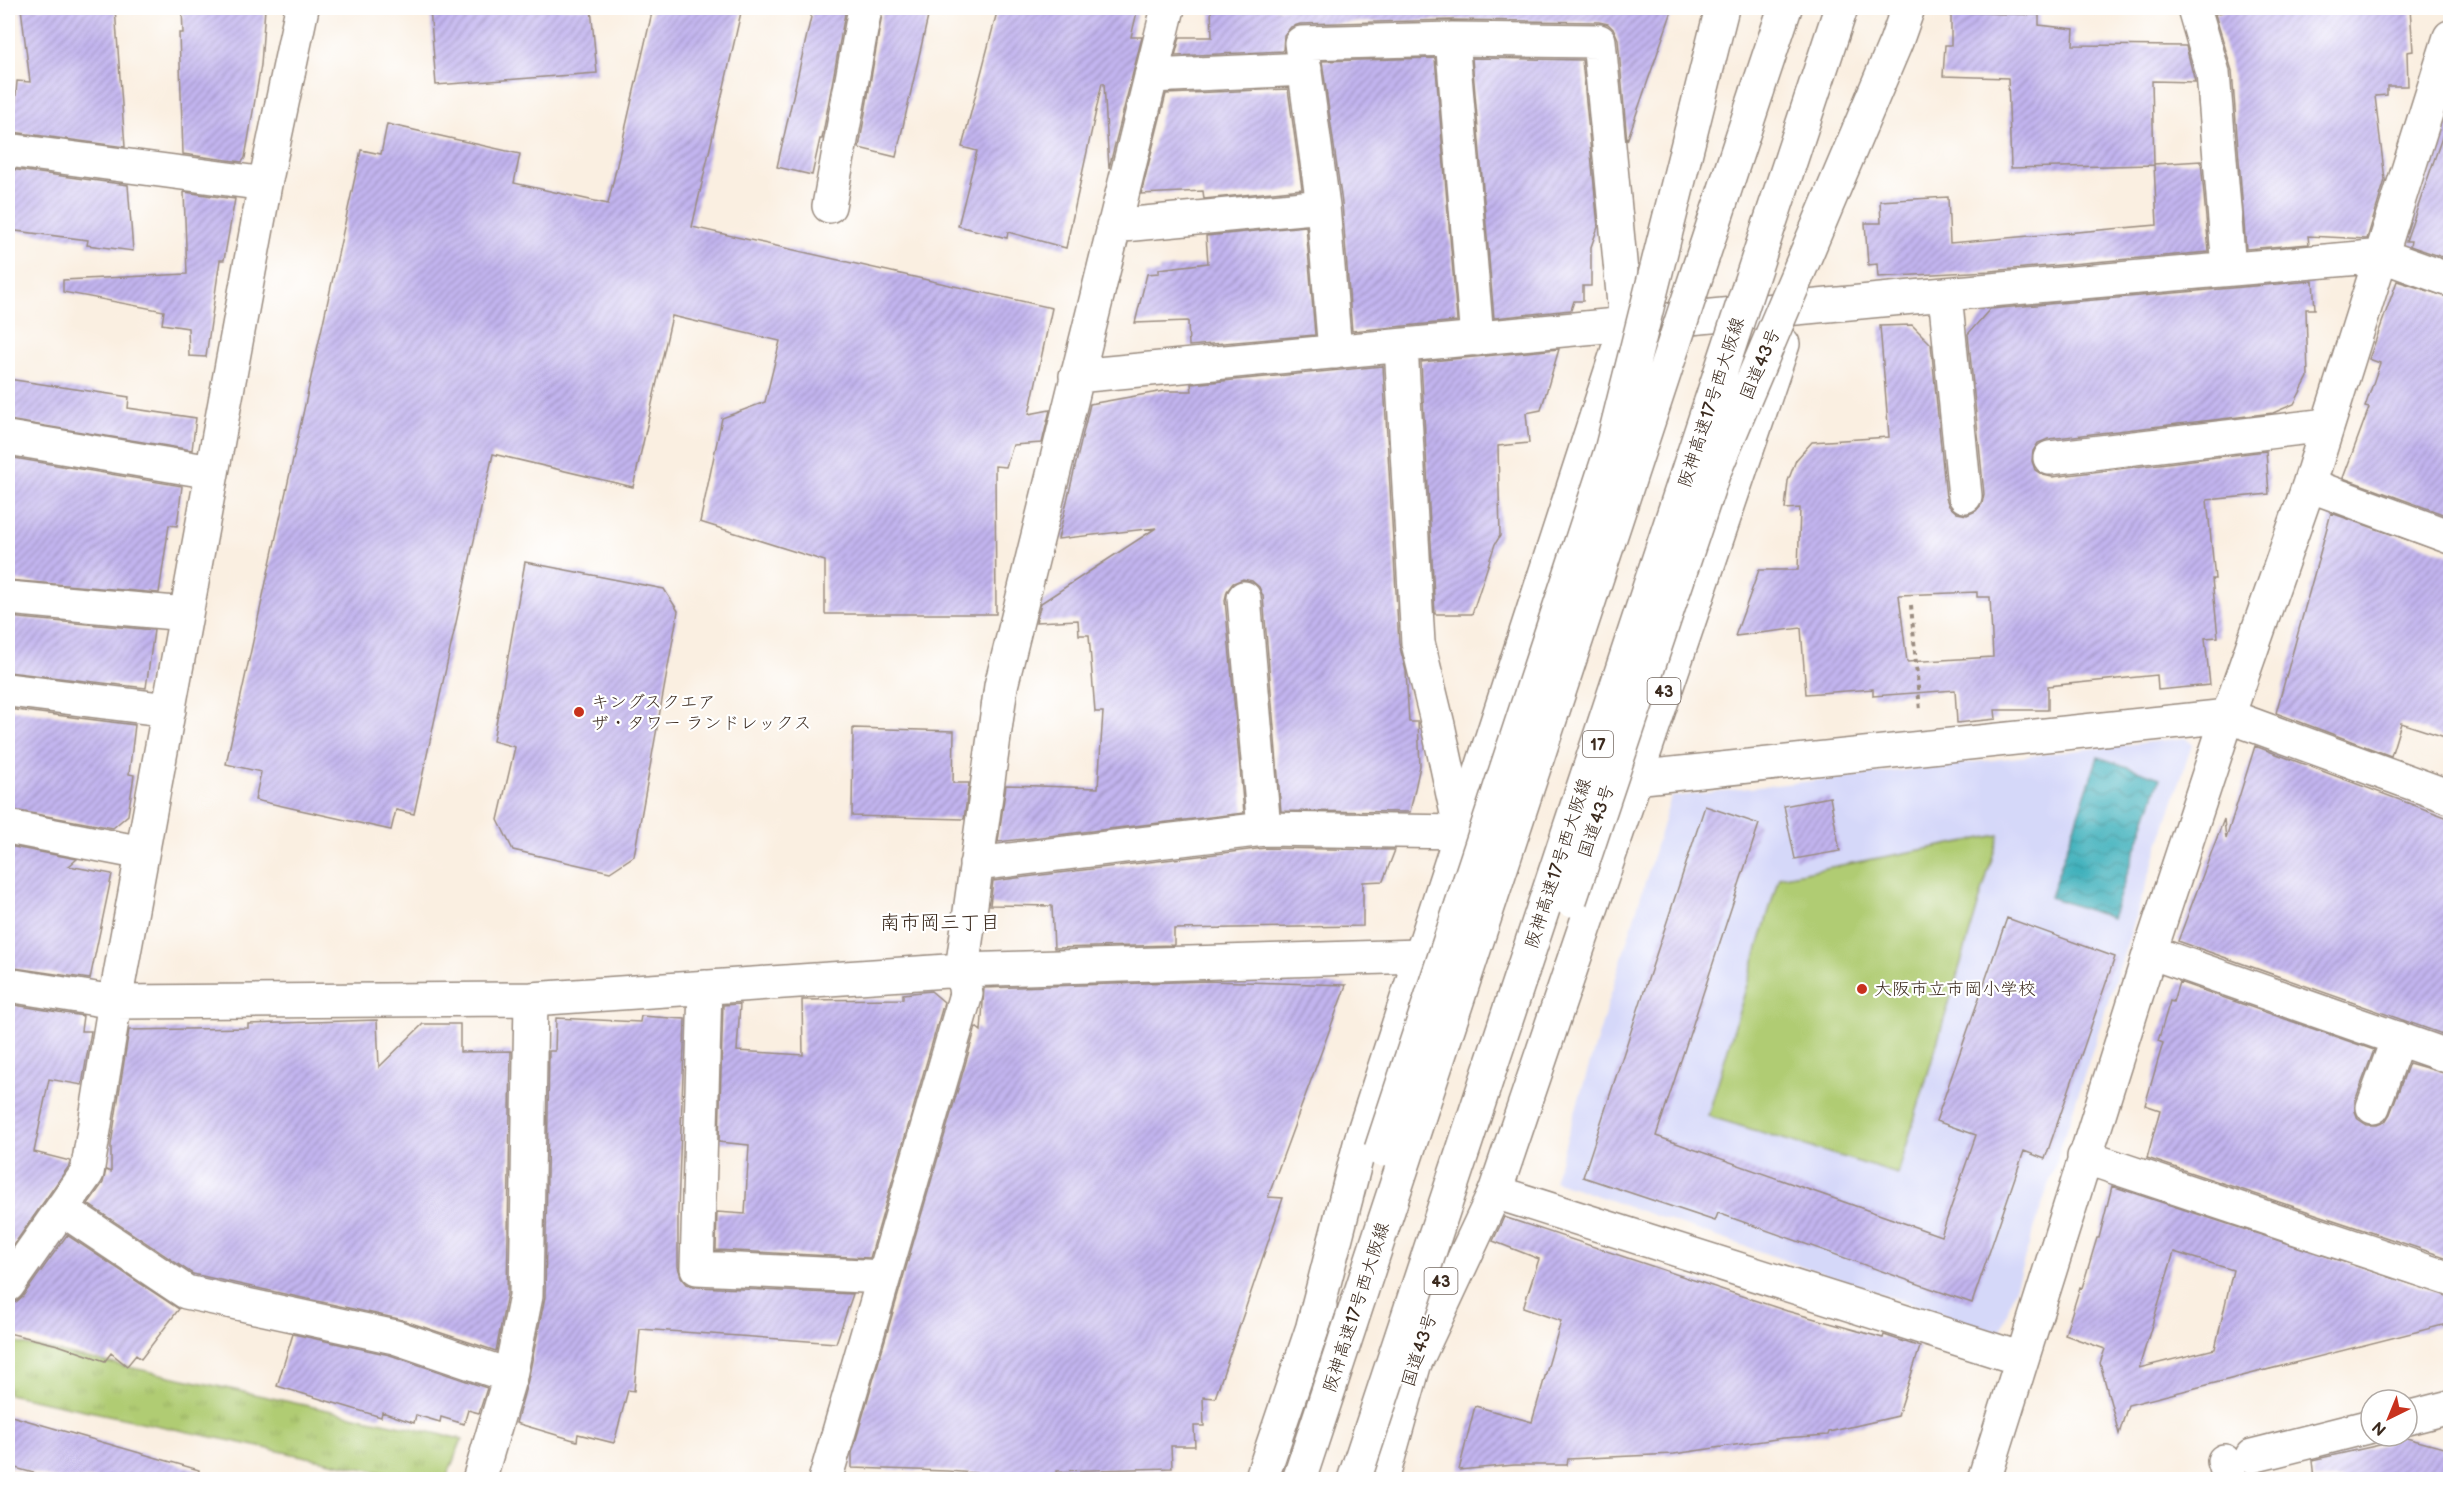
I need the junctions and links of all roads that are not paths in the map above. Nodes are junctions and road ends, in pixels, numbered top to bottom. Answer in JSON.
{"nodes":[{"id":1,"x":302,"y":8,"type":"edge"},
{"id":2,"x":866,"y":8,"type":"edge"},
{"id":3,"x":1168,"y":8,"type":"edge"},
{"id":4,"x":1708,"y":8,"type":"edge"},
{"id":5,"x":1722,"y":8,"type":"edge"},
{"id":6,"x":1780,"y":8,"type":"edge"},
{"id":7,"x":1785,"y":8,"type":"edge"},
{"id":8,"x":1841,"y":8,"type":"edge"},
{"id":9,"x":1848,"y":8,"type":"edge"},
{"id":10,"x":1908,"y":8,"type":"edge"},
{"id":11,"x":1923,"y":8,"type":"edge"},
{"id":12,"x":2194,"y":8,"type":"edge"},
{"id":13,"x":1452,"y":39,"type":"junction"},
{"id":14,"x":2448,"y":53,"type":"edge"},
{"id":15,"x":1305,"y":69,"type":"junction"},
{"id":16,"x":1151,"y":76,"type":"junction"},
{"id":17,"x":1757,"y":92,"type":"junction"},
{"id":18,"x":1806,"y":113,"type":"junction"},
{"id":19,"x":8,"y":150,"type":"edge"},
{"id":20,"x":265,"y":184,"type":"junction"},
{"id":21,"x":830,"y":206,"type":"dead end"},
{"id":22,"x":1323,"y":206,"type":"junction"},
{"id":23,"x":1113,"y":226,"type":"junction"},
{"id":24,"x":2383,"y":256,"type":"junction"},
{"id":25,"x":2229,"y":269,"type":"junction"},
{"id":26,"x":2451,"y":280,"type":"edge"},
{"id":27,"x":1944,"y":294,"type":"junction"},
{"id":28,"x":1795,"y":308,"type":"junction"},
{"id":29,"x":1626,"y":325,"type":"junction"},
{"id":30,"x":1477,"y":339,"type":"junction"},
{"id":31,"x":1401,"y":346,"type":"junction"},
{"id":32,"x":1335,"y":352,"type":"junction"},
{"id":33,"x":1076,"y":376,"type":"junction"},
{"id":34,"x":2327,"y":425,"type":"junction"},
{"id":35,"x":8,"y":438,"type":"edge"},
{"id":36,"x":2050,"y":458,"type":"dead end"},
{"id":37,"x":212,"y":472,"type":"junction"},
{"id":38,"x":2309,"y":485,"type":"junction"},
{"id":39,"x":1965,"y":496,"type":"dead end"},
{"id":40,"x":2451,"y":537,"type":"edge"},
{"id":41,"x":8,"y":598,"type":"edge"},
{"id":42,"x":1244,"y":598,"type":"dead end"},
{"id":43,"x":186,"y":614,"type":"junction"},
{"id":44,"x":8,"y":690,"type":"edge"},
{"id":45,"x":168,"y":710,"type":"junction"},
{"id":46,"x":2228,"y":716,"type":"junction"},
{"id":47,"x":1634,"y":778,"type":"junction"},
{"id":48,"x":2451,"y":797,"type":"edge"},
{"id":49,"x":8,"y":827,"type":"edge"},
{"id":50,"x":1264,"y":828,"type":"junction"},
{"id":51,"x":1461,"y":832,"type":"junction"},
{"id":52,"x":142,"y":853,"type":"junction"},
{"id":53,"x":976,"y":864,"type":"junction"},
{"id":54,"x":2150,"y":952,"type":"junction"},
{"id":55,"x":1420,"y":956,"type":"junction"},
{"id":56,"x":962,"y":970,"type":"junction"},
{"id":57,"x":8,"y":985,"type":"edge"},
{"id":58,"x":705,"y":987,"type":"junction"},
{"id":59,"x":531,"y":999,"type":"junction"},
{"id":60,"x":115,"y":1002,"type":"junction"},
{"id":61,"x":2398,"y":1038,"type":"junction"},
{"id":62,"x":2451,"y":1057,"type":"edge"},
{"id":63,"x":2373,"y":1107,"type":"dead end"},
{"id":64,"x":2084,"y":1157,"type":"junction"},
{"id":65,"x":1485,"y":1188,"type":"junction"},
{"id":66,"x":62,"y":1209,"type":"junction"},
{"id":67,"x":884,"y":1277,"type":"junction"},
{"id":68,"x":2451,"y":1279,"type":"edge"},
{"id":69,"x":8,"y":1286,"type":"edge"},
{"id":70,"x":1313,"y":1326,"type":"junction"},
{"id":71,"x":2022,"y":1359,"type":"junction"},
{"id":72,"x":510,"y":1376,"type":"junction"},
{"id":73,"x":2451,"y":1407,"type":"edge"},
{"id":74,"x":2419,"y":1415,"type":"edge"},
{"id":75,"x":2359,"y":1430,"type":"edge"},
{"id":76,"x":2235,"y":1466,"type":"edge"},
{"id":77,"x":479,"y":1479,"type":"edge"},
{"id":78,"x":825,"y":1479,"type":"edge"},
{"id":79,"x":1261,"y":1479,"type":"edge"},
{"id":80,"x":1299,"y":1479,"type":"edge"},
{"id":81,"x":1354,"y":1479,"type":"edge"},
{"id":82,"x":1382,"y":1479,"type":"edge"},
{"id":83,"x":1984,"y":1479,"type":"edge"}],
"edges":[{"from":1,"to":20,"type":"main road"},
{"from":2,"to":21,"type":"main road"},
{"from":3,"to":16,"type":"main road"},
{"from":4,"to":29,"type":"main road"},
{"from":5,"to":70,"type":"main road","bridge":true},
{"from":6,"to":17,"type":"main road"},
{"from":7,"to":17,"type":"main road","name":"阪神高速17号西大阪線"},
{"from":8,"to":18,"type":"main road","name":"阪神高速17号西大阪線","number":"17","bridge":true},
{"from":9,"to":18,"type":"main road","bridge":true},
{"from":10,"to":65,"type":"main road","name":"国道43号","number":"43","bridge":true},
{"from":11,"to":28,"type":"main road","number":"43"},
{"from":12,"to":25,"type":"main road"},
{"from":13,"to":15,"type":"main road"},
{"from":13,"to":29,"type":"main road"},
{"from":13,"to":30,"type":"main road"},
{"from":14,"to":24,"type":"main road"},
{"from":15,"to":16,"type":"main road"},
{"from":15,"to":22,"type":"main road"},
{"from":16,"to":23,"type":"main road"},
{"from":17,"to":80,"type":"main road","name":"阪神高速17号西大阪線","bridge":true},
{"from":18,"to":81,"type":"main road","name":"阪神高速17号西大阪線","number":"17","bridge":true},
{"from":19,"to":20,"type":"main road"},
{"from":20,"to":37,"type":"main road"},
{"from":22,"to":23,"type":"main road"},
{"from":22,"to":32,"type":"main road"},
{"from":23,"to":33,"type":"main road"},
{"from":24,"to":25,"type":"main road"},
{"from":24,"to":26,"type":"main road"},
{"from":24,"to":34,"type":"main road"},
{"from":25,"to":27,"type":"main road"},
{"from":27,"to":28,"type":"main road"},
{"from":27,"to":39,"type":"main road"},
{"from":28,"to":29,"type":"main road"},
{"from":28,"to":47,"type":"main road","number":"43"},
{"from":29,"to":30,"type":"main road"},
{"from":29,"to":51,"type":"main road"},
{"from":30,"to":31,"type":"main road"},
{"from":31,"to":32,"type":"main road"},
{"from":31,"to":51,"type":"main road"},
{"from":32,"to":33,"type":"main road"},
{"from":33,"to":53,"type":"main road"},
{"from":34,"to":36,"type":"main road"},
{"from":34,"to":38,"type":"main road"},
{"from":35,"to":37,"type":"main road"},
{"from":37,"to":43,"type":"main road"},
{"from":38,"to":40,"type":"main road"},
{"from":38,"to":46,"type":"main road"},
{"from":41,"to":43,"type":"main road"},
{"from":42,"to":50,"type":"main road"},
{"from":43,"to":45,"type":"main road"},
{"from":44,"to":45,"type":"main road"},
{"from":45,"to":52,"type":"main road"},
{"from":46,"to":47,"type":"main road"},
{"from":46,"to":48,"type":"main road"},
{"from":46,"to":54,"type":"main road"},
{"from":47,"to":65,"type":"main road","number":"43"},
{"from":49,"to":52,"type":"main road"},
{"from":50,"to":51,"type":"main road"},
{"from":50,"to":53,"type":"main road"},
{"from":51,"to":55,"type":"main road"},
{"from":52,"to":60,"type":"main road"},
{"from":53,"to":56,"type":"main road"},
{"from":54,"to":61,"type":"main road"},
{"from":54,"to":64,"type":"main road"},
{"from":55,"to":56,"type":"main road"},
{"from":55,"to":70,"type":"main road"},
{"from":56,"to":58,"type":"main road"},
{"from":56,"to":67,"type":"main road"},
{"from":57,"to":60,"type":"main road"},
{"from":58,"to":59,"type":"main road"},
{"from":58,"to":67,"type":"main road"},
{"from":59,"to":60,"type":"main road"},
{"from":59,"to":72,"type":"main road"},
{"from":60,"to":66,"type":"main road"},
{"from":61,"to":62,"type":"main road"},
{"from":61,"to":63,"type":"main road"},
{"from":64,"to":68,"type":"main road"},
{"from":64,"to":71,"type":"main road"},
{"from":65,"to":71,"type":"main road"},
{"from":65,"to":82,"type":"main road","name":"国道43号","number":"43"},
{"from":66,"to":69,"type":"main road"},
{"from":66,"to":72,"type":"main road"},
{"from":67,"to":78,"type":"main road"},
{"from":70,"to":79,"type":"main road"},
{"from":71,"to":83,"type":"main road"},
{"from":72,"to":77,"type":"main road"},
{"from":73,"to":74,"type":"main road"},
{"from":75,"to":76,"type":"main road"}]}
